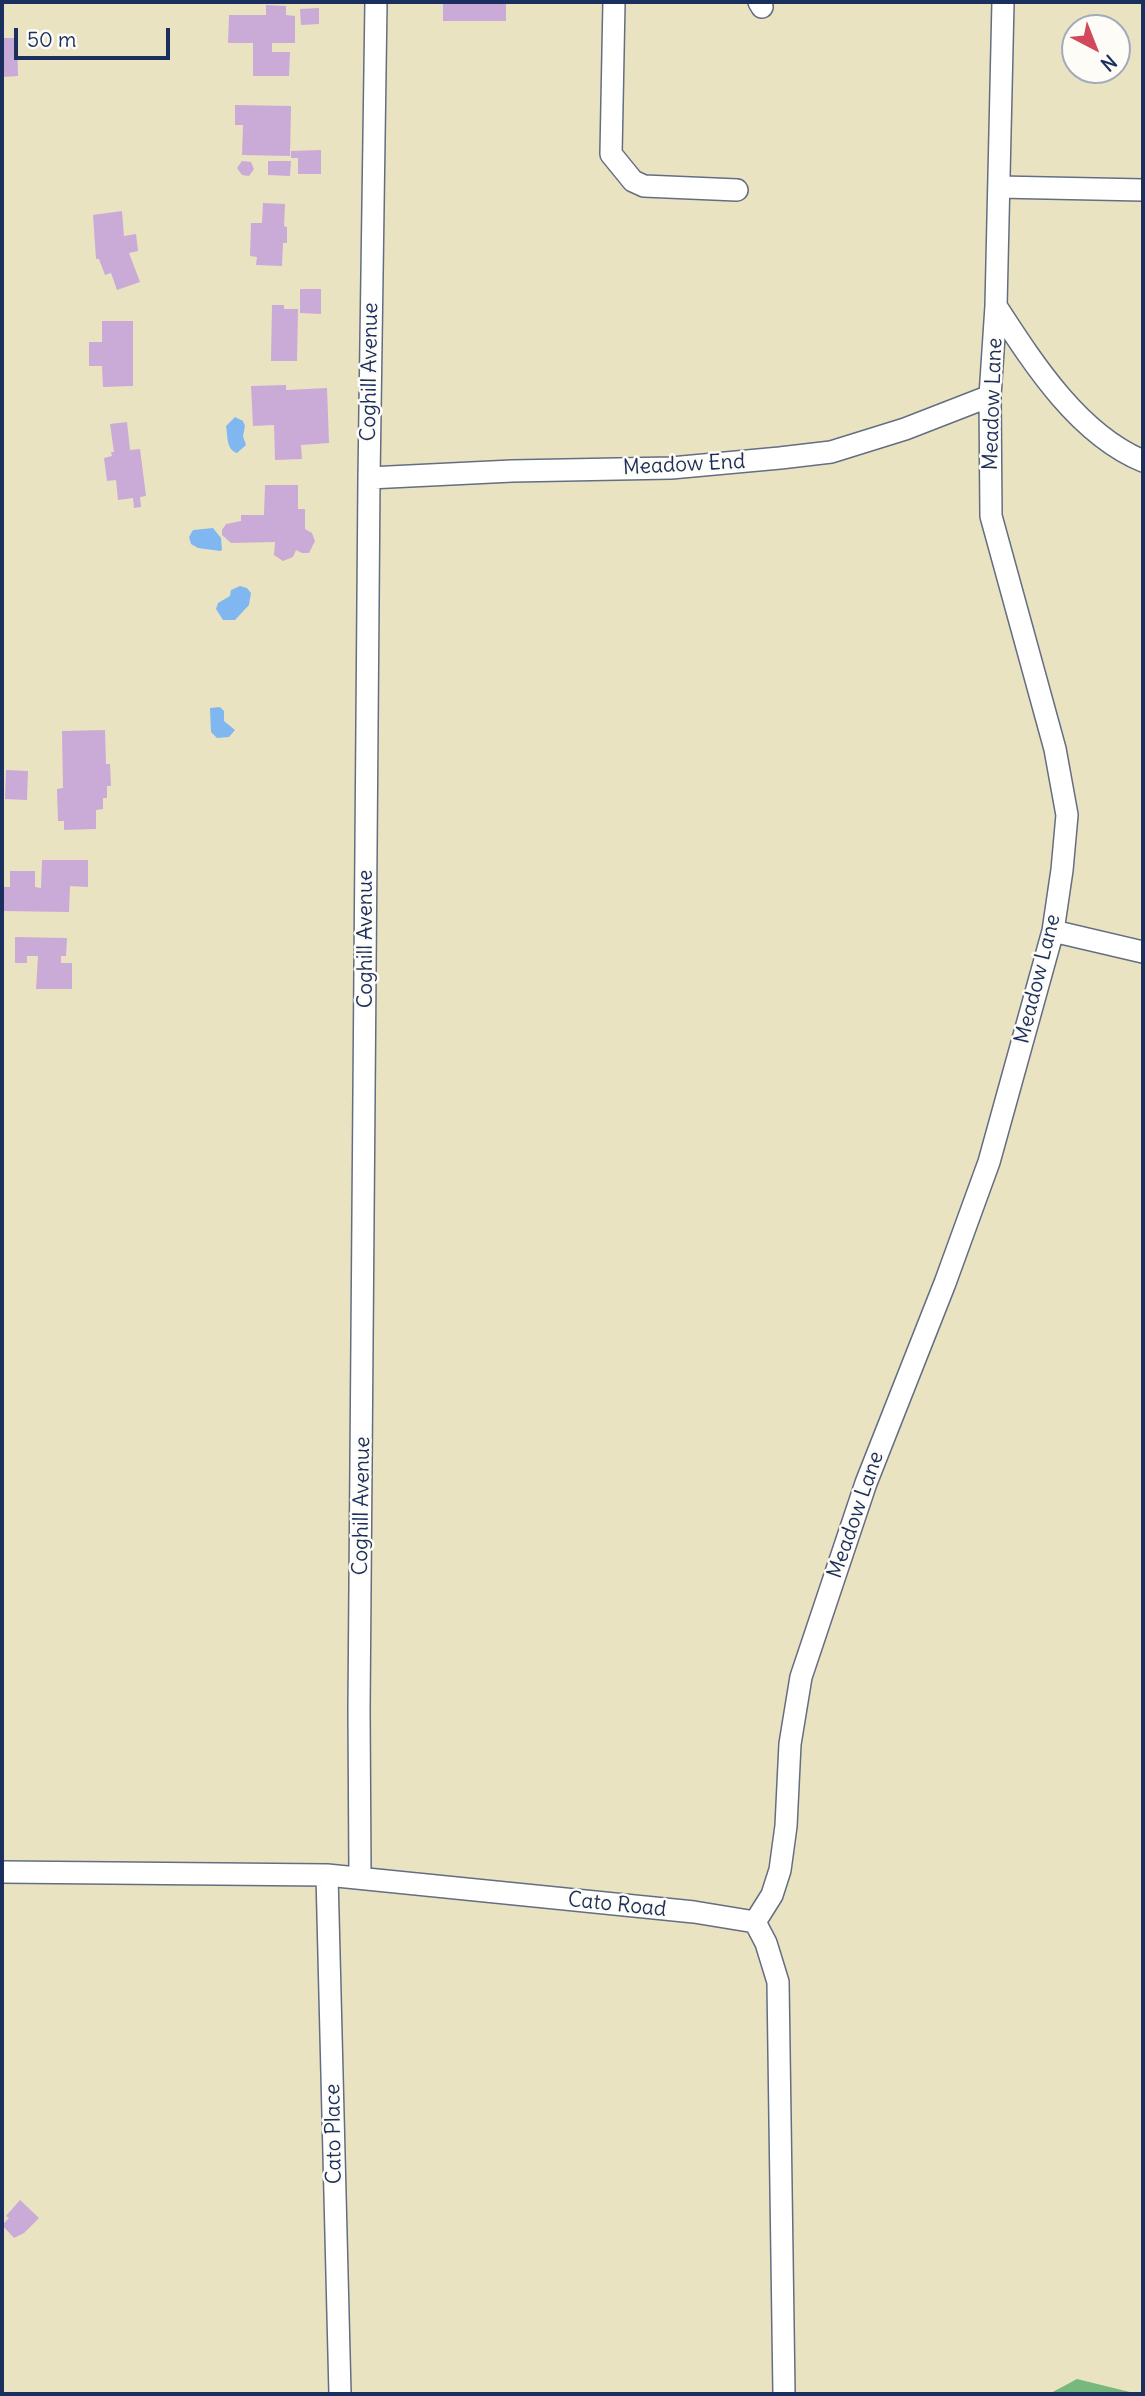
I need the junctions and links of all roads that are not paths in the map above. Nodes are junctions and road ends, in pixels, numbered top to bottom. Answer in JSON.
{"nodes":[{"id":1,"x":376,"y":2,"type":"edge"},
{"id":2,"x":614,"y":2,"type":"edge"},
{"id":3,"x":1003,"y":2,"type":"edge"},
{"id":4,"x":999,"y":187,"type":"junction"},
{"id":5,"x":737,"y":190,"type":"dead end"},
{"id":6,"x":1143,"y":190,"type":"edge"},
{"id":7,"x":996,"y":306,"type":"junction"},
{"id":8,"x":990,"y":396,"type":"junction"},
{"id":9,"x":1143,"y":461,"type":"edge"},
{"id":10,"x":369,"y":478,"type":"junction"},
{"id":11,"x":1053,"y":931,"type":"junction"},
{"id":12,"x":1143,"y":953,"type":"edge"},
{"id":13,"x":2,"y":1872,"type":"edge"},
{"id":14,"x":327,"y":1874,"type":"junction"},
{"id":15,"x":360,"y":1877,"type":"junction"},
{"id":16,"x":755,"y":1922,"type":"junction"},
{"id":17,"x":340,"y":2394,"type":"edge"},
{"id":18,"x":784,"y":2394,"type":"edge"}],
"edges":[{"from":1,"to":10,"type":"street","name":"Coghill Avenue"},
{"from":2,"to":5,"type":"street"},
{"from":3,"to":4,"type":"street","name":"Meadow Lane"},
{"from":4,"to":6,"type":"street"},
{"from":4,"to":7,"type":"street","name":"Meadow Lane"},
{"from":7,"to":8,"type":"street","name":"Meadow Lane"},
{"from":7,"to":9,"type":"street"},
{"from":8,"to":10,"type":"street","name":"Meadow End"},
{"from":8,"to":11,"type":"street","name":"Meadow Lane"},
{"from":10,"to":15,"type":"street","name":"Coghill Avenue"},
{"from":11,"to":12,"type":"street"},
{"from":11,"to":16,"type":"street","name":"Meadow Lane"},
{"from":13,"to":14,"type":"street","name":"Cato Road"},
{"from":14,"to":15,"type":"street","name":"Cato Road"},
{"from":14,"to":17,"type":"street","name":"Cato Place"},
{"from":15,"to":16,"type":"street","name":"Cato Road"},
{"from":16,"to":18,"type":"street"}]}
